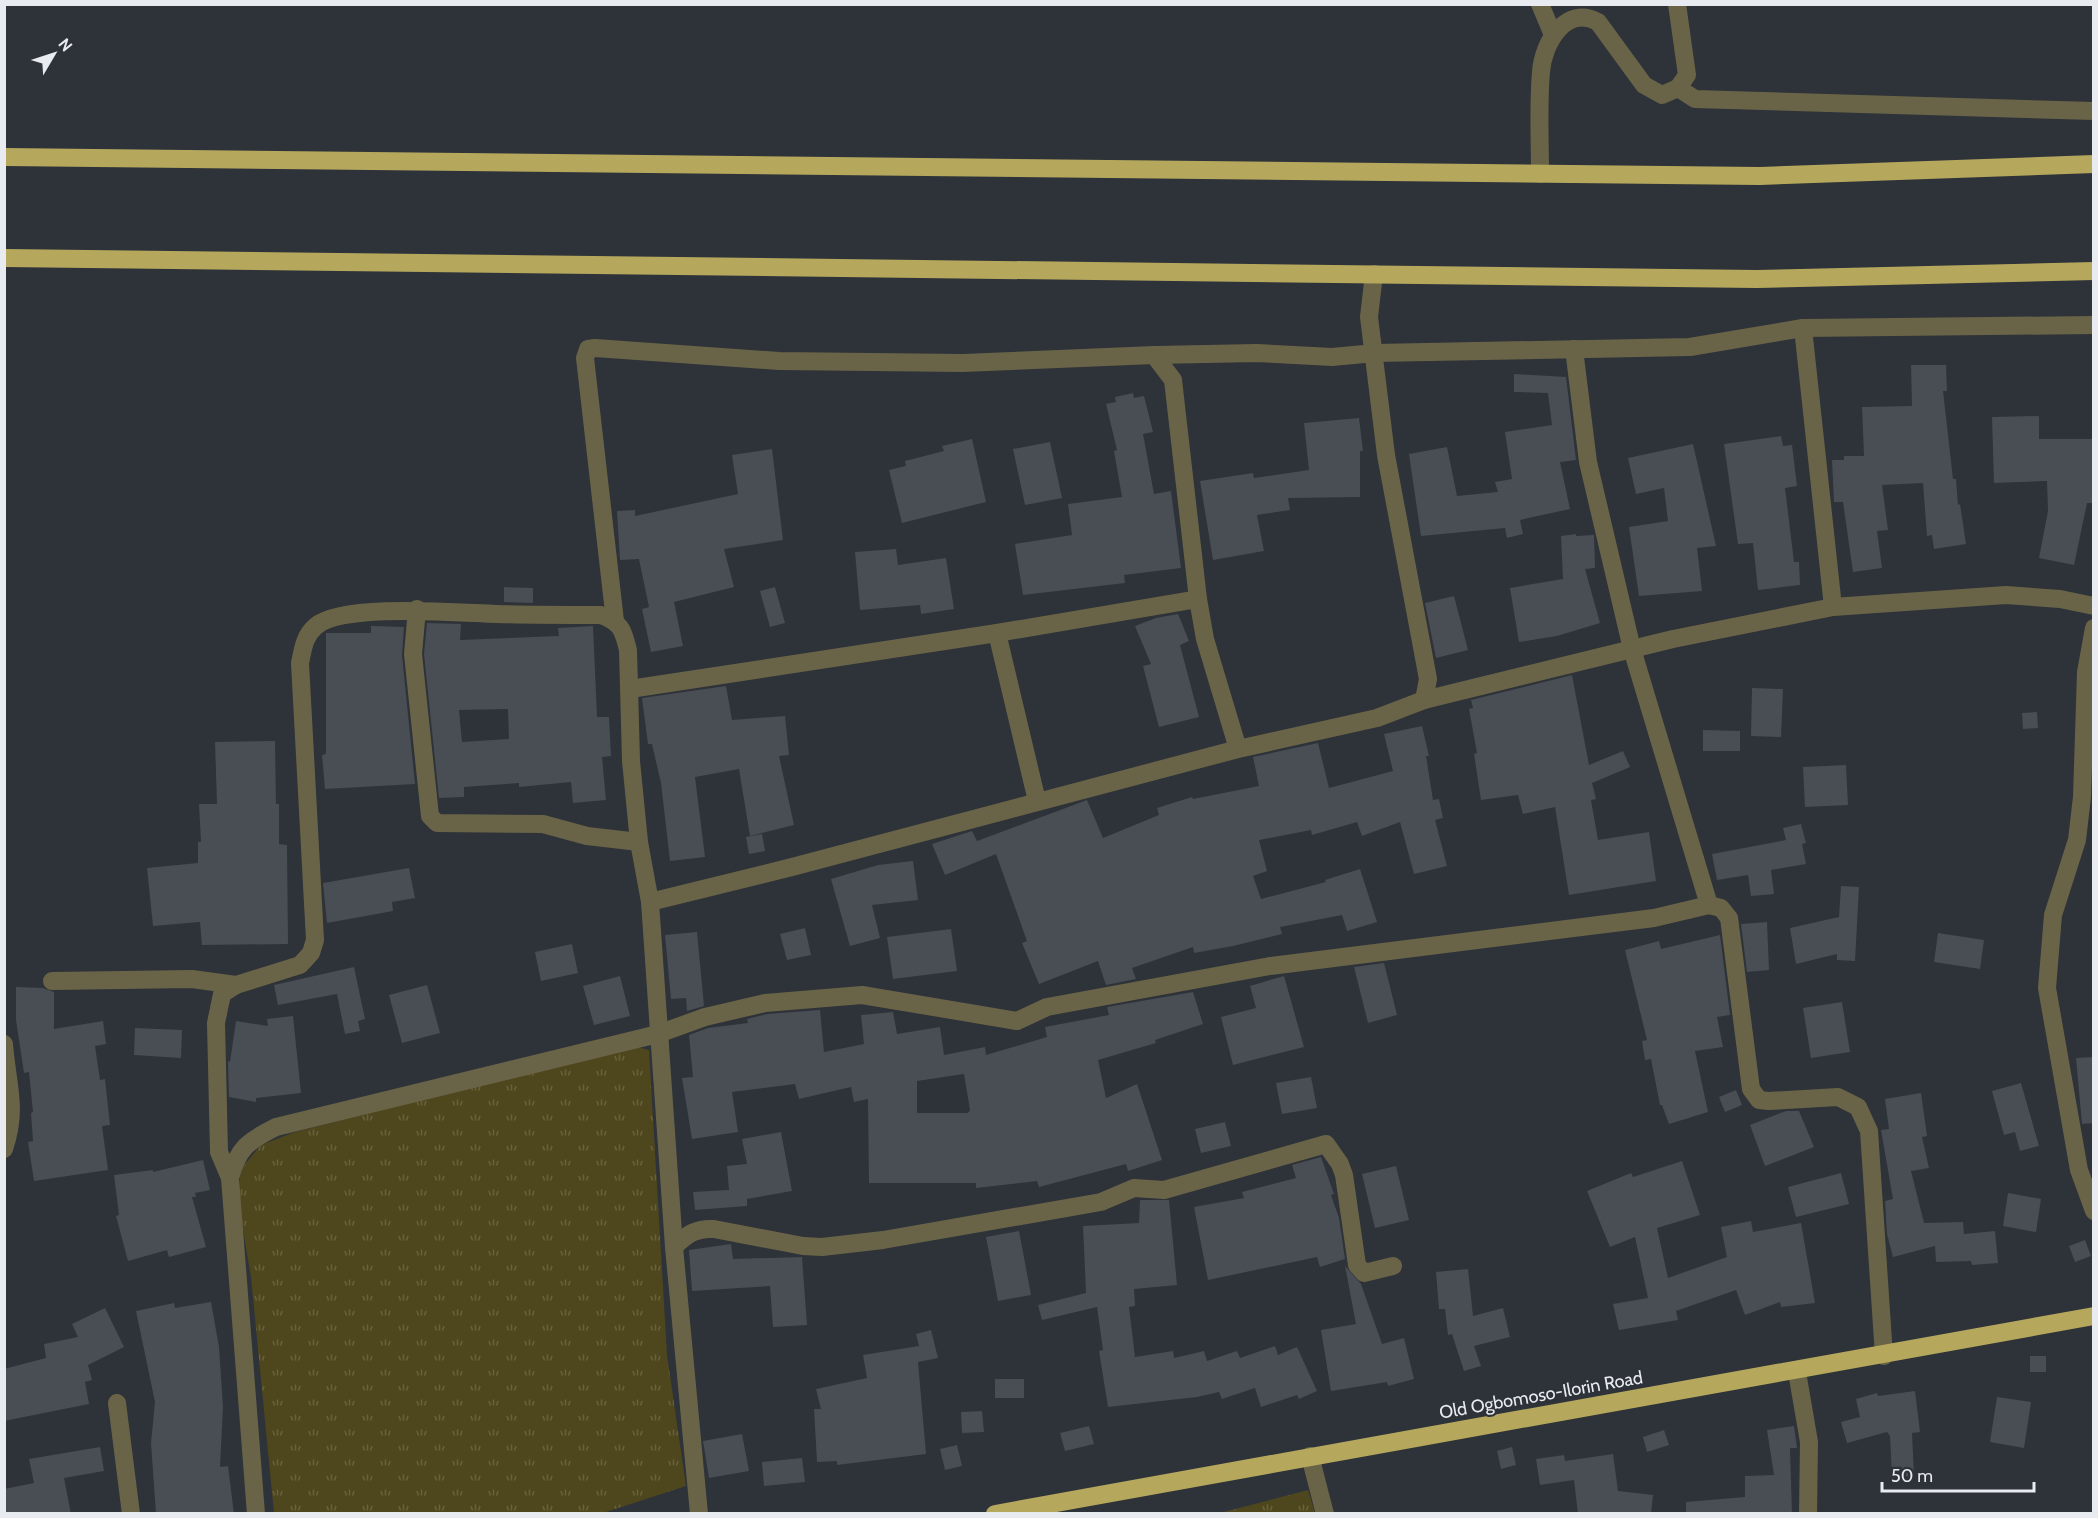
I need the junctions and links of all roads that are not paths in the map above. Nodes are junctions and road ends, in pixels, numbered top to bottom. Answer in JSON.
{"nodes":[{"id":1,"x":1540,"y":4,"type":"edge"},
{"id":2,"x":1677,"y":4,"type":"edge"},
{"id":3,"x":1552,"y":35,"type":"junction"},
{"id":4,"x":1678,"y":88,"type":"junction"},
{"id":5,"x":2094,"y":111,"type":"edge"},
{"id":6,"x":4,"y":157,"type":"edge"},
{"id":7,"x":2094,"y":164,"type":"edge"},
{"id":8,"x":1540,"y":174,"type":"junction"},
{"id":9,"x":4,"y":258,"type":"edge"},
{"id":10,"x":2094,"y":271,"type":"edge"},
{"id":11,"x":1374,"y":274,"type":"junction"},
{"id":12,"x":2094,"y":325,"type":"edge"},
{"id":13,"x":1803,"y":328,"type":"junction"},
{"id":14,"x":1575,"y":349,"type":"junction"},
{"id":15,"x":1375,"y":353,"type":"junction"},
{"id":16,"x":1191,"y":354,"type":"junction"},
{"id":17,"x":1154,"y":355,"type":"junction"},
{"id":18,"x":1173,"y":380,"type":"junction"},
{"id":19,"x":1198,"y":599,"type":"junction"},
{"id":20,"x":2094,"y":606,"type":"edge"},
{"id":21,"x":1833,"y":607,"type":"junction"},
{"id":22,"x":417,"y":609,"type":"junction"},
{"id":23,"x":615,"y":621,"type":"junction"},
{"id":24,"x":2094,"y":628,"type":"edge"},
{"id":25,"x":998,"y":633,"type":"junction"},
{"id":26,"x":1632,"y":650,"type":"junction"},
{"id":27,"x":630,"y":688,"type":"junction"},
{"id":28,"x":1424,"y":700,"type":"junction"},
{"id":29,"x":1238,"y":749,"type":"junction"},
{"id":30,"x":1037,"y":801,"type":"junction"},
{"id":31,"x":639,"y":842,"type":"junction"},
{"id":32,"x":650,"y":902,"type":"junction"},
{"id":33,"x":1709,"y":906,"type":"junction"},
{"id":34,"x":52,"y":981,"type":"dead end"},
{"id":35,"x":236,"y":985,"type":"junction"},
{"id":36,"x":658,"y":1034,"type":"junction"},
{"id":37,"x":4,"y":1044,"type":"edge"},
{"id":38,"x":4,"y":1149,"type":"edge"},
{"id":39,"x":230,"y":1179,"type":"junction"},
{"id":40,"x":2094,"y":1211,"type":"edge"},
{"id":41,"x":674,"y":1247,"type":"junction"},
{"id":42,"x":1393,"y":1266,"type":"dead end"},
{"id":43,"x":2094,"y":1316,"type":"edge"},
{"id":44,"x":1884,"y":1356,"type":"junction"},
{"id":45,"x":1797,"y":1372,"type":"junction"},
{"id":46,"x":117,"y":1403,"type":"dead end"},
{"id":47,"x":1310,"y":1456,"type":"junction"},
{"id":48,"x":130,"y":1514,"type":"edge"},
{"id":49,"x":256,"y":1514,"type":"edge"},
{"id":50,"x":699,"y":1514,"type":"edge"},
{"id":51,"x":995,"y":1514,"type":"edge"},
{"id":52,"x":1325,"y":1514,"type":"edge"},
{"id":53,"x":1808,"y":1514,"type":"edge"}],
"edges":[{"from":1,"to":3,"type":"street"},
{"from":2,"to":4,"type":"street"},
{"from":3,"to":4,"type":"street"},
{"from":3,"to":8,"type":"street"},
{"from":4,"to":5,"type":"street"},
{"from":6,"to":8,"type":"highway"},
{"from":7,"to":8,"type":"highway"},
{"from":9,"to":11,"type":"highway"},
{"from":10,"to":11,"type":"highway"},
{"from":11,"to":15,"type":"street"},
{"from":12,"to":13,"type":"street"},
{"from":13,"to":14,"type":"street"},
{"from":13,"to":21,"type":"street"},
{"from":14,"to":15,"type":"street"},
{"from":14,"to":26,"type":"street"},
{"from":15,"to":16,"type":"street"},
{"from":15,"to":28,"type":"street"},
{"from":16,"to":17,"type":"street"},
{"from":16,"to":18,"type":"street"},
{"from":17,"to":18,"type":"street"},
{"from":17,"to":23,"type":"street"},
{"from":18,"to":19,"type":"street"},
{"from":19,"to":25,"type":"street"},
{"from":19,"to":29,"type":"street"},
{"from":20,"to":21,"type":"street"},
{"from":21,"to":26,"type":"street"},
{"from":22,"to":23,"type":"street"},
{"from":22,"to":31,"type":"street"},
{"from":22,"to":35,"type":"street"},
{"from":23,"to":27,"type":"street"},
{"from":24,"to":40,"type":"street"},
{"from":25,"to":27,"type":"street"},
{"from":25,"to":30,"type":"street"},
{"from":26,"to":28,"type":"street"},
{"from":26,"to":33,"type":"street"},
{"from":27,"to":31,"type":"street"},
{"from":28,"to":29,"type":"street"},
{"from":29,"to":30,"type":"street"},
{"from":30,"to":32,"type":"street"},
{"from":31,"to":32,"type":"street"},
{"from":32,"to":36,"type":"street"},
{"from":33,"to":36,"type":"street"},
{"from":33,"to":44,"type":"street"},
{"from":34,"to":35,"type":"street"},
{"from":35,"to":39,"type":"street"},
{"from":36,"to":39,"type":"street"},
{"from":36,"to":41,"type":"street"},
{"from":37,"to":38,"type":"street"},
{"from":39,"to":49,"type":"street"},
{"from":41,"to":42,"type":"street"},
{"from":41,"to":50,"type":"street"},
{"from":43,"to":44,"type":"highway","name":"Old Ogbomoso-Ilorin Road"},
{"from":44,"to":45,"type":"highway","name":"Old Ogbomoso-Ilorin Road"},
{"from":45,"to":47,"type":"highway","name":"Old Ogbomoso-Ilorin Road"},
{"from":45,"to":53,"type":"street"},
{"from":46,"to":48,"type":"street"},
{"from":47,"to":51,"type":"highway","name":"Old Ogbomoso-Ilorin Road"},
{"from":47,"to":52,"type":"street"}]}
